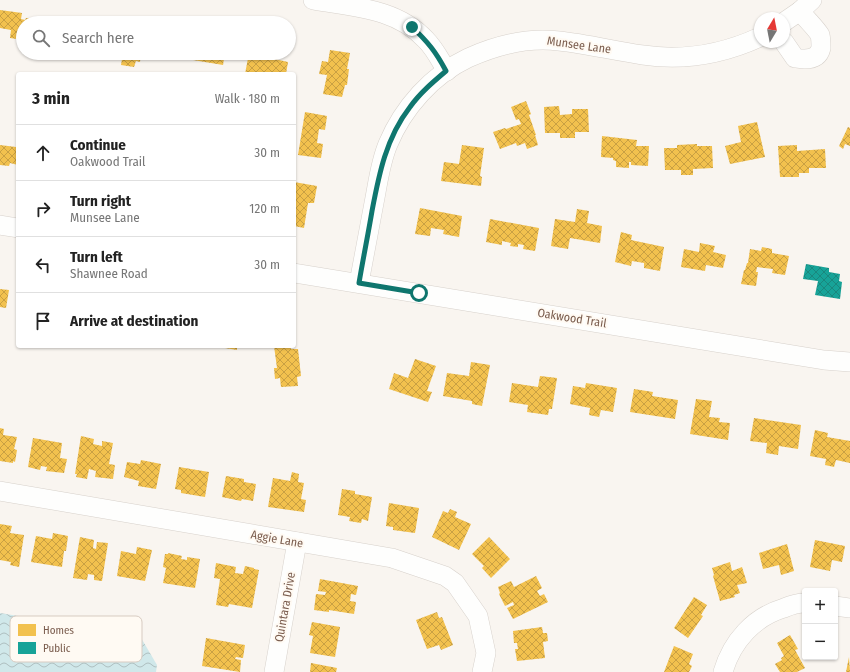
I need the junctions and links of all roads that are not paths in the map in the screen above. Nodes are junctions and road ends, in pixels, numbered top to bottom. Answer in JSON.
{"nodes":[{"id":1,"x":313,"y":0,"type":"edge"},
{"id":2,"x":806,"y":6,"type":"edge"},
{"id":3,"x":790,"y":18,"type":"edge"},
{"id":4,"x":754,"y":40,"type":"edge"},
{"id":5,"x":788,"y":48,"type":"edge"},
{"id":6,"x":446,"y":71,"type":"junction"},
{"id":7,"x":0,"y":225,"type":"edge"},
{"id":8,"x":16,"y":228,"type":"edge"},
{"id":9,"x":296,"y":273,"type":"edge"},
{"id":10,"x":359,"y":283,"type":"junction"},
{"id":11,"x":850,"y":362,"type":"edge"},
{"id":12,"x":0,"y":491,"type":"edge"},
{"id":13,"x":297,"y":542,"type":"junction"},
{"id":14,"x":802,"y":603,"type":"edge"},
{"id":15,"x":838,"y":606,"type":"edge"},
{"id":16,"x":850,"y":608,"type":"edge"},
{"id":17,"x":274,"y":672,"type":"edge"},
{"id":18,"x":482,"y":672,"type":"edge"},
{"id":19,"x":723,"y":672,"type":"edge"}],
"edges":[{"from":1,"to":6,"type":"street"},
{"from":2,"to":3,"type":"street"},
{"from":2,"to":5,"type":"street"},
{"from":4,"to":6,"type":"street","name":"Munsee Lane"},
{"from":6,"to":10,"type":"street","name":"Munsee Lane"},
{"from":7,"to":8,"type":"street"},
{"from":9,"to":10,"type":"street","name":"Oakwood Trail"},
{"from":10,"to":11,"type":"street","name":"Oakwood Trail"},
{"from":12,"to":13,"type":"street","name":"Aggie Lane"},
{"from":13,"to":17,"type":"street","name":"Quintara Drive"},
{"from":13,"to":18,"type":"street","name":"Aggie Lane"},
{"from":14,"to":19,"type":"street"},
{"from":15,"to":16,"type":"street"}]}
